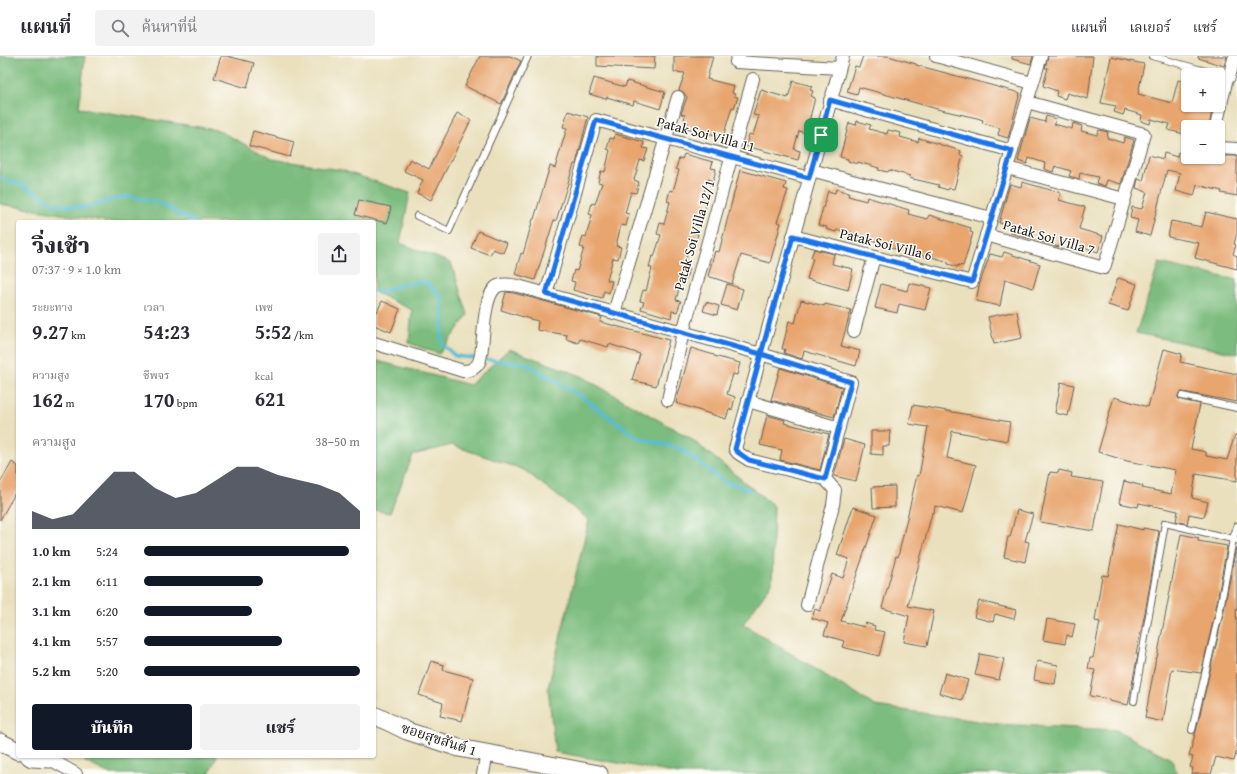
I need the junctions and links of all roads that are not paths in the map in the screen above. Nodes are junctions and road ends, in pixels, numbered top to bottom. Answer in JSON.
{"nodes":[{"id":1,"x":528,"y":56,"type":"edge"},
{"id":2,"x":738,"y":56,"type":"edge"},
{"id":3,"x":936,"y":56,"type":"edge"},
{"id":4,"x":1040,"y":56,"type":"edge"},
{"id":5,"x":1152,"y":56,"type":"edge"},
{"id":6,"x":1235,"y":56,"type":"edge"},
{"id":7,"x":778,"y":60,"type":"edge"},
{"id":8,"x":841,"y":62,"type":"edge"},
{"id":9,"x":1227,"y":77,"type":"junction"},
{"id":10,"x":753,"y":79,"type":"dead end"},
{"id":11,"x":1032,"y":83,"type":"junction"},
{"id":12,"x":678,"y":97,"type":"dead end"},
{"id":13,"x":830,"y":100,"type":"junction"},
{"id":14,"x":1027,"y":102,"type":"junction"},
{"id":15,"x":1218,"y":120,"type":"edge"},
{"id":16,"x":665,"y":138,"type":"junction"},
{"id":17,"x":1225,"y":148,"type":"edge"},
{"id":18,"x":1237,"y":149,"type":"edge"},
{"id":19,"x":1012,"y":151,"type":"junction"},
{"id":20,"x":731,"y":157,"type":"junction"},
{"id":21,"x":1007,"y":168,"type":"junction"},
{"id":22,"x":810,"y":174,"type":"junction"},
{"id":23,"x":1124,"y":199,"type":"junction"},
{"id":24,"x":417,"y":216,"type":"dead end"},
{"id":25,"x":992,"y":218,"type":"junction"},
{"id":26,"x":986,"y":235,"type":"junction"},
{"id":27,"x":793,"y":236,"type":"junction"},
{"id":28,"x":874,"y":256,"type":"junction"},
{"id":29,"x":546,"y":294,"type":"junction"},
{"id":30,"x":614,"y":313,"type":"junction"},
{"id":31,"x":854,"y":331,"type":"dead end"},
{"id":32,"x":683,"y":332,"type":"junction"},
{"id":33,"x":376,"y":344,"type":"edge"},
{"id":34,"x":761,"y":354,"type":"junction"},
{"id":35,"x":1182,"y":396,"type":"dead end"},
{"id":36,"x":668,"y":400,"type":"dead end"},
{"id":37,"x":748,"y":401,"type":"junction"},
{"id":38,"x":1237,"y":408,"type":"edge"},
{"id":39,"x":839,"y":428,"type":"junction"},
{"id":40,"x":825,"y":479,"type":"junction"},
{"id":41,"x":1237,"y":526,"type":"edge"},
{"id":42,"x":1235,"y":539,"type":"edge"},
{"id":43,"x":806,"y":606,"type":"dead end"},
{"id":44,"x":1134,"y":701,"type":"dead end"},
{"id":45,"x":376,"y":716,"type":"edge"},
{"id":46,"x":1192,"y":730,"type":"dead end"},
{"id":47,"x":0,"y":742,"type":"edge"},
{"id":48,"x":16,"y":750,"type":"edge"},
{"id":49,"x":487,"y":754,"type":"junction"},
{"id":50,"x":52,"y":758,"type":"edge"},
{"id":51,"x":76,"y":774,"type":"edge"},
{"id":52,"x":483,"y":774,"type":"edge"},
{"id":53,"x":599,"y":774,"type":"edge"}],
"edges":[{"from":1,"to":24,"type":"lane"},
{"from":2,"to":7,"type":"street"},
{"from":3,"to":11,"type":"street"},
{"from":4,"to":11,"type":"street"},
{"from":5,"to":9,"type":"lane"},
{"from":6,"to":9,"type":"street"},
{"from":7,"to":8,"type":"street"},
{"from":8,"to":13,"type":"street"},
{"from":9,"to":15,"type":"street"},
{"from":10,"to":20,"type":"street","name":"Patak Soi Villa 12/1"},
{"from":11,"to":14,"type":"street"},
{"from":12,"to":16,"type":"street"},
{"from":13,"to":19,"type":"street"},
{"from":13,"to":22,"type":"street"},
{"from":14,"to":19,"type":"street"},
{"from":14,"to":23,"type":"street"},
{"from":16,"to":20,"type":"street","name":"Patak Soi Villa 11"},
{"from":16,"to":29,"type":"street","name":"Patak Soi Villa 11"},
{"from":16,"to":30,"type":"street"},
{"from":17,"to":18,"type":"street"},
{"from":19,"to":21,"type":"street"},
{"from":20,"to":22,"type":"street","name":"Patak Soi Villa 11"},
{"from":20,"to":32,"type":"street","name":"Patak Soi Villa 12/1"},
{"from":21,"to":23,"type":"street"},
{"from":21,"to":25,"type":"street"},
{"from":22,"to":25,"type":"street","name":"Patak Soi Villa 11"},
{"from":22,"to":27,"type":"street"},
{"from":23,"to":26,"type":"street","name":"Patak Soi Villa 7"},
{"from":25,"to":26,"type":"street"},
{"from":26,"to":28,"type":"street","name":"Patak Soi Villa 6"},
{"from":27,"to":28,"type":"street","name":"Patak Soi Villa 6"},
{"from":27,"to":34,"type":"street"},
{"from":28,"to":31,"type":"street"},
{"from":29,"to":30,"type":"street"},
{"from":29,"to":33,"type":"street"},
{"from":30,"to":32,"type":"street"},
{"from":32,"to":34,"type":"street"},
{"from":32,"to":36,"type":"street","name":"Patak Soi Villa 12/1"},
{"from":34,"to":37,"type":"street"},
{"from":34,"to":39,"type":"street"},
{"from":35,"to":38,"type":"lane"},
{"from":37,"to":39,"type":"street"},
{"from":37,"to":40,"type":"street"},
{"from":39,"to":40,"type":"street"},
{"from":40,"to":43,"type":"street"},
{"from":41,"to":42,"type":"lane"},
{"from":42,"to":44,"type":"lane"},
{"from":42,"to":46,"type":"lane"},
{"from":45,"to":49,"type":"street","name":"ซอยสุขสันต์ 1"},
{"from":47,"to":48,"type":"street"},
{"from":49,"to":52,"type":"street"},
{"from":49,"to":53,"type":"street","name":"ซอยสุขสันต์ 1"},
{"from":50,"to":51,"type":"street"}]}
